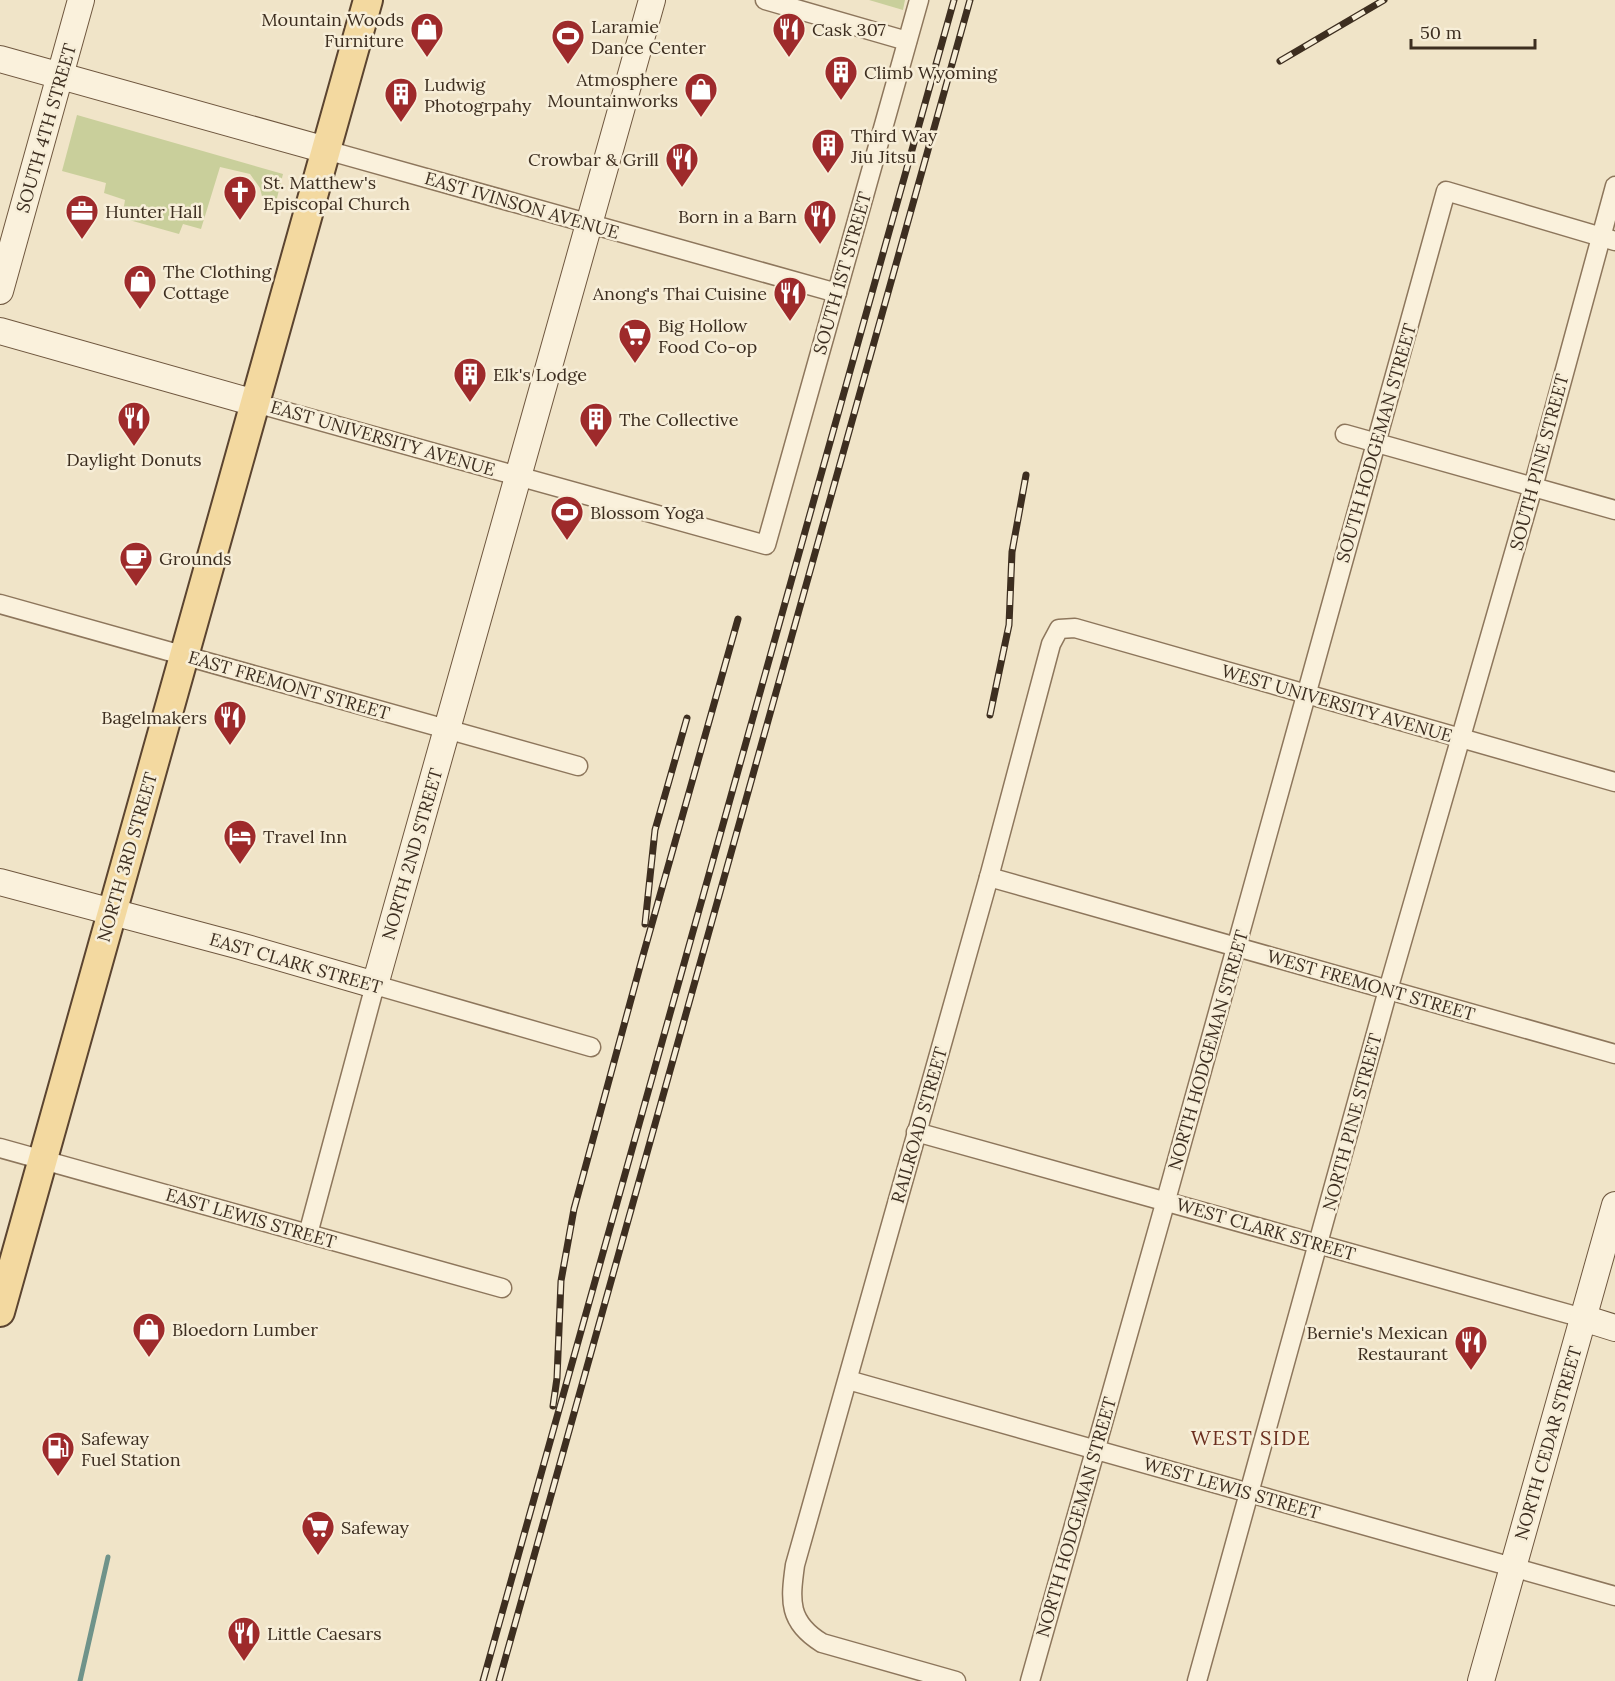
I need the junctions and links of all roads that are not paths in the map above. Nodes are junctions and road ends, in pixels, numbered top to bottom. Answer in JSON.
{"nodes":[{"id":1,"x":81,"y":0,"type":"edge"},
{"id":2,"x":368,"y":0,"type":"edge"},
{"id":3,"x":652,"y":0,"type":"edge"},
{"id":4,"x":765,"y":0,"type":"edge"},
{"id":5,"x":918,"y":0,"type":"edge"},
{"id":6,"x":907,"y":41,"type":"junction"},
{"id":7,"x":0,"y":59,"type":"edge"},
{"id":8,"x":61,"y":75,"type":"junction"},
{"id":9,"x":326,"y":150,"type":"junction"},
{"id":10,"x":1615,"y":186,"type":"edge"},
{"id":11,"x":589,"y":224,"type":"junction"},
{"id":12,"x":1608,"y":239,"type":"edge"},
{"id":13,"x":0,"y":291,"type":"edge"},
{"id":14,"x":837,"y":293,"type":"junction"},
{"id":15,"x":0,"y":331,"type":"edge"},
{"id":16,"x":255,"y":403,"type":"junction"},
{"id":17,"x":1345,"y":434,"type":"dead end"},
{"id":18,"x":1377,"y":443,"type":"junction"},
{"id":19,"x":518,"y":476,"type":"junction"},
{"id":20,"x":1533,"y":487,"type":"junction"},
{"id":21,"x":1615,"y":510,"type":"edge"},
{"id":22,"x":766,"y":545,"type":"joint"},
{"id":23,"x":0,"y":604,"type":"edge"},
{"id":24,"x":1059,"y":629,"type":"joint"},
{"id":25,"x":184,"y":656,"type":"junction"},
{"id":26,"x":1306,"y":695,"type":"junction"},
{"id":27,"x":447,"y":729,"type":"junction"},
{"id":28,"x":1462,"y":738,"type":"junction"},
{"id":29,"x":578,"y":766,"type":"dead end"},
{"id":30,"x":1615,"y":782,"type":"edge"},
{"id":31,"x":989,"y":877,"type":"junction"},
{"id":32,"x":0,"y":882,"type":"edge"},
{"id":33,"x":112,"y":912,"type":"junction"},
{"id":34,"x":1237,"y":946,"type":"junction"},
{"id":35,"x":375,"y":985,"type":"junction"},
{"id":36,"x":1388,"y":990,"type":"junction"},
{"id":37,"x":591,"y":1047,"type":"dead end"},
{"id":38,"x":1615,"y":1054,"type":"edge"},
{"id":39,"x":916,"y":1132,"type":"junction"},
{"id":40,"x":0,"y":1148,"type":"edge"},
{"id":41,"x":43,"y":1159,"type":"junction"},
{"id":42,"x":1166,"y":1200,"type":"junction"},
{"id":43,"x":1615,"y":1205,"type":"edge"},
{"id":44,"x":309,"y":1234,"type":"junction"},
{"id":45,"x":1319,"y":1245,"type":"junction"},
{"id":46,"x":502,"y":1288,"type":"dead end"},
{"id":47,"x":0,"y":1312,"type":"edge"},
{"id":48,"x":1583,"y":1318,"type":"junction"},
{"id":49,"x":1615,"y":1328,"type":"edge"},
{"id":50,"x":848,"y":1380,"type":"junction"},
{"id":51,"x":1095,"y":1450,"type":"junction"},
{"id":52,"x":1249,"y":1493,"type":"junction"},
{"id":53,"x":1513,"y":1567,"type":"junction"},
{"id":54,"x":1615,"y":1596,"type":"edge"},
{"id":55,"x":956,"y":1681,"type":"edge"},
{"id":56,"x":1030,"y":1681,"type":"edge"},
{"id":57,"x":1197,"y":1681,"type":"edge"},
{"id":58,"x":1481,"y":1681,"type":"edge"}],
"edges":[{"from":1,"to":8,"type":"street","name":"SOUTH 4TH STREET"},
{"from":2,"to":9,"type":"main road","name":"NORTH 3RD STREET"},
{"from":3,"to":11,"type":"street","name":"NORTH 2ND STREET"},
{"from":4,"to":6,"type":"street"},
{"from":5,"to":6,"type":"street","name":"SOUTH 1ST STREET"},
{"from":6,"to":14,"type":"street","name":"SOUTH 1ST STREET"},
{"from":7,"to":8,"type":"street","name":"EAST IVINSON AVENUE"},
{"from":8,"to":9,"type":"street","name":"EAST IVINSON AVENUE"},
{"from":8,"to":13,"type":"street","name":"SOUTH 4TH STREET"},
{"from":9,"to":11,"type":"street","name":"EAST IVINSON AVENUE"},
{"from":9,"to":16,"type":"main road","name":"NORTH 3RD STREET"},
{"from":10,"to":12,"type":"street","name":"SOUTH PINE STREET"},
{"from":11,"to":14,"type":"street","name":"EAST IVINSON AVENUE"},
{"from":11,"to":19,"type":"street","name":"NORTH 2ND STREET"},
{"from":12,"to":18,"type":"street","name":"SOUTH HODGEMAN STREET"},
{"from":12,"to":20,"type":"street","name":"SOUTH PINE STREET"},
{"from":14,"to":22,"type":"street","name":"SOUTH 1ST STREET"},
{"from":15,"to":16,"type":"street","name":"EAST UNIVERSITY AVENUE"},
{"from":16,"to":19,"type":"street","name":"EAST UNIVERSITY AVENUE"},
{"from":16,"to":25,"type":"main road","name":"NORTH 3RD STREET"},
{"from":17,"to":18,"type":"street"},
{"from":18,"to":20,"type":"street"},
{"from":18,"to":26,"type":"street","name":"SOUTH HODGEMAN STREET"},
{"from":19,"to":22,"type":"street","name":"EAST UNIVERSITY AVENUE"},
{"from":19,"to":27,"type":"street","name":"NORTH 2ND STREET"},
{"from":20,"to":21,"type":"street"},
{"from":20,"to":28,"type":"street","name":"SOUTH PINE STREET"},
{"from":23,"to":25,"type":"street","name":"EAST FREMONT STREET"},
{"from":24,"to":26,"type":"street","name":"WEST UNIVERSITY AVENUE"},
{"from":24,"to":31,"type":"street","name":"RAILROAD STREET"},
{"from":25,"to":27,"type":"street","name":"EAST FREMONT STREET"},
{"from":25,"to":33,"type":"main road","name":"NORTH 3RD STREET"},
{"from":26,"to":28,"type":"street","name":"WEST UNIVERSITY AVENUE"},
{"from":26,"to":34,"type":"street","name":"NORTH HODGEMAN STREET"},
{"from":27,"to":29,"type":"street","name":"EAST FREMONT STREET"},
{"from":27,"to":35,"type":"street","name":"NORTH 2ND STREET"},
{"from":28,"to":30,"type":"street","name":"WEST UNIVERSITY AVENUE"},
{"from":28,"to":36,"type":"street","name":"NORTH PINE STREET"},
{"from":31,"to":34,"type":"street","name":"WEST FREMONT STREET"},
{"from":31,"to":39,"type":"street","name":"RAILROAD STREET"},
{"from":32,"to":33,"type":"street","name":"EAST CLARK STREET"},
{"from":33,"to":35,"type":"street","name":"EAST CLARK STREET"},
{"from":33,"to":41,"type":"main road","name":"NORTH 3RD STREET"},
{"from":34,"to":36,"type":"street","name":"WEST FREMONT STREET"},
{"from":34,"to":42,"type":"street","name":"NORTH HODGEMAN STREET"},
{"from":35,"to":37,"type":"street","name":"EAST CLARK STREET"},
{"from":35,"to":44,"type":"street","name":"NORTH 2ND STREET"},
{"from":36,"to":38,"type":"street","name":"WEST FREMONT STREET"},
{"from":36,"to":45,"type":"street","name":"NORTH PINE STREET"},
{"from":39,"to":42,"type":"street","name":"WEST CLARK STREET"},
{"from":39,"to":50,"type":"street","name":"RAILROAD STREET"},
{"from":40,"to":41,"type":"street","name":"EAST LEWIS STREET"},
{"from":41,"to":44,"type":"street","name":"EAST LEWIS STREET"},
{"from":41,"to":47,"type":"main road","name":"NORTH 3RD STREET"},
{"from":42,"to":45,"type":"street","name":"WEST CLARK STREET"},
{"from":42,"to":51,"type":"street","name":"NORTH HODGEMAN STREET"},
{"from":43,"to":48,"type":"street","name":"NORTH CEDAR STREET"},
{"from":44,"to":46,"type":"street","name":"EAST LEWIS STREET"},
{"from":45,"to":48,"type":"street","name":"WEST CLARK STREET"},
{"from":45,"to":52,"type":"street","name":"NORTH PINE STREET"},
{"from":48,"to":49,"type":"street","name":"WEST CLARK STREET"},
{"from":48,"to":53,"type":"street","name":"NORTH CEDAR STREET"},
{"from":50,"to":51,"type":"street","name":"WEST LEWIS STREET"},
{"from":50,"to":55,"type":"street","name":"RAILROAD STREET"},
{"from":51,"to":52,"type":"street","name":"WEST LEWIS STREET"},
{"from":51,"to":56,"type":"street","name":"NORTH HODGEMAN STREET"},
{"from":52,"to":53,"type":"street","name":"WEST LEWIS STREET"},
{"from":52,"to":57,"type":"street","name":"NORTH PINE STREET"},
{"from":53,"to":54,"type":"street","name":"WEST LEWIS STREET"},
{"from":53,"to":58,"type":"street","name":"NORTH CEDAR STREET"}]}
